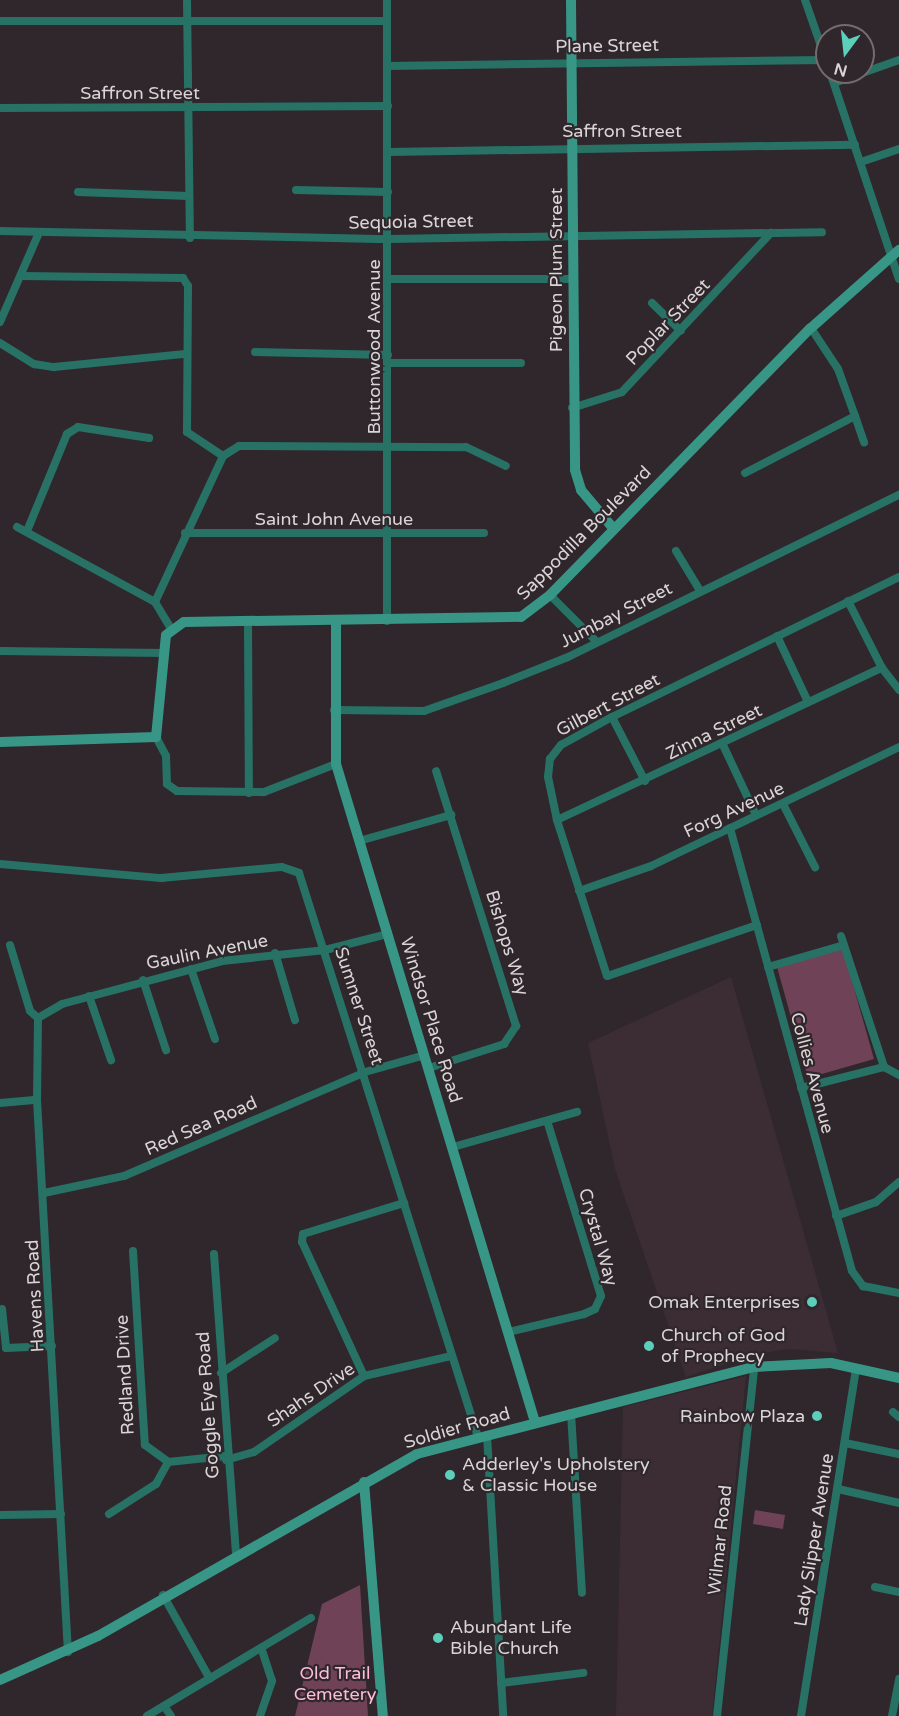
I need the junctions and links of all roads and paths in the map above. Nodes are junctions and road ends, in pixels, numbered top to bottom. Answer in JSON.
{"nodes":[{"id":1,"x":187,"y":0,"type":"edge"},
{"id":2,"x":387,"y":0,"type":"edge"},
{"id":3,"x":571,"y":0,"type":"edge"},
{"id":4,"x":806,"y":0,"type":"edge"},
{"id":5,"x":187,"y":20,"type":"junction"},
{"id":6,"x":0,"y":21,"type":"edge"},
{"id":7,"x":387,"y":21,"type":"junction"},
{"id":8,"x":815,"y":27,"type":"edge"},
{"id":9,"x":899,"y":60,"type":"edge"},
{"id":10,"x":815,"y":61,"type":"edge"},
{"id":11,"x":572,"y":62,"type":"junction"},
{"id":12,"x":388,"y":66,"type":"junction"},
{"id":13,"x":875,"y":68,"type":"edge"},
{"id":14,"x":834,"y":84,"type":"edge"},
{"id":15,"x":388,"y":106,"type":"junction"},
{"id":16,"x":0,"y":108,"type":"edge"},
{"id":17,"x":188,"y":108,"type":"junction"},
{"id":18,"x":855,"y":145,"type":"junction"},
{"id":19,"x":572,"y":146,"type":"junction"},
{"id":20,"x":899,"y":149,"type":"edge"},
{"id":21,"x":389,"y":152,"type":"junction"},
{"id":22,"x":861,"y":162,"type":"junction"},
{"id":23,"x":296,"y":190,"type":"dead end"},
{"id":24,"x":78,"y":192,"type":"dead end"},
{"id":25,"x":388,"y":192,"type":"junction"},
{"id":26,"x":189,"y":196,"type":"junction"},
{"id":27,"x":0,"y":231,"type":"edge"},
{"id":28,"x":822,"y":232,"type":"dead end"},
{"id":29,"x":572,"y":233,"type":"junction"},
{"id":30,"x":771,"y":233,"type":"junction"},
{"id":31,"x":38,"y":235,"type":"junction"},
{"id":32,"x":190,"y":238,"type":"junction"},
{"id":33,"x":389,"y":239,"type":"junction"},
{"id":34,"x":895,"y":253,"type":"edge"},
{"id":35,"x":21,"y":276,"type":"junction"},
{"id":36,"x":389,"y":279,"type":"junction"},
{"id":37,"x":574,"y":279,"type":"junction"},
{"id":38,"x":899,"y":279,"type":"edge"},
{"id":39,"x":652,"y":303,"type":"dead end"},
{"id":40,"x":0,"y":322,"type":"edge"},
{"id":41,"x":810,"y":328,"type":"junction"},
{"id":42,"x":681,"y":331,"type":"junction"},
{"id":43,"x":0,"y":344,"type":"edge"},
{"id":44,"x":255,"y":352,"type":"dead end"},
{"id":45,"x":185,"y":354,"type":"junction"},
{"id":46,"x":388,"y":359,"type":"junction"},
{"id":47,"x":521,"y":363,"type":"dead end"},
{"id":48,"x":572,"y":408,"type":"junction"},
{"id":49,"x":855,"y":416,"type":"junction"},
{"id":50,"x":149,"y":438,"type":"dead end"},
{"id":51,"x":864,"y":442,"type":"dead end"},
{"id":52,"x":388,"y":447,"type":"junction"},
{"id":53,"x":223,"y":456,"type":"junction"},
{"id":54,"x":506,"y":466,"type":"dead end"},
{"id":55,"x":745,"y":473,"type":"dead end"},
{"id":56,"x":899,"y":495,"type":"edge"},
{"id":57,"x":17,"y":527,"type":"dead end"},
{"id":58,"x":613,"y":528,"type":"junction"},
{"id":59,"x":27,"y":531,"type":"junction"},
{"id":60,"x":185,"y":533,"type":"junction"},
{"id":61,"x":484,"y":533,"type":"dead end"},
{"id":62,"x":386,"y":534,"type":"junction"},
{"id":63,"x":676,"y":551,"type":"dead end"},
{"id":64,"x":899,"y":576,"type":"edge"},
{"id":65,"x":699,"y":589,"type":"junction"},
{"id":66,"x":550,"y":595,"type":"junction"},
{"id":67,"x":849,"y":601,"type":"junction"},
{"id":68,"x":154,"y":602,"type":"junction"},
{"id":69,"x":336,"y":621,"type":"junction"},
{"id":70,"x":387,"y":621,"type":"junction"},
{"id":71,"x":248,"y":622,"type":"junction"},
{"id":72,"x":171,"y":629,"type":"junction"},
{"id":73,"x":777,"y":636,"type":"junction"},
{"id":74,"x":596,"y":641,"type":"junction"},
{"id":75,"x":0,"y":651,"type":"edge"},
{"id":76,"x":163,"y":653,"type":"junction"},
{"id":77,"x":882,"y":668,"type":"junction"},
{"id":78,"x":898,"y":684,"type":"edge"},
{"id":79,"x":808,"y":702,"type":"junction"},
{"id":80,"x":334,"y":710,"type":"junction"},
{"id":81,"x":612,"y":717,"type":"junction"},
{"id":82,"x":156,"y":737,"type":"junction"},
{"id":83,"x":0,"y":742,"type":"edge"},
{"id":84,"x":723,"y":745,"type":"junction"},
{"id":85,"x":899,"y":747,"type":"edge"},
{"id":86,"x":336,"y":764,"type":"junction"},
{"id":87,"x":436,"y":771,"type":"dead end"},
{"id":88,"x":645,"y":781,"type":"junction"},
{"id":89,"x":249,"y":794,"type":"junction"},
{"id":90,"x":783,"y":804,"type":"junction"},
{"id":91,"x":451,"y":815,"type":"junction"},
{"id":92,"x":756,"y":815,"type":"junction"},
{"id":93,"x":557,"y":819,"type":"junction"},
{"id":94,"x":730,"y":828,"type":"junction"},
{"id":95,"x":359,"y":841,"type":"junction"},
{"id":96,"x":0,"y":864,"type":"edge"},
{"id":97,"x":815,"y":867,"type":"dead end"},
{"id":98,"x":579,"y":891,"type":"junction"},
{"id":99,"x":757,"y":925,"type":"junction"},
{"id":100,"x":388,"y":934,"type":"junction"},
{"id":101,"x":841,"y":936,"type":"dead end"},
{"id":102,"x":10,"y":945,"type":"dead end"},
{"id":103,"x":844,"y":945,"type":"junction"},
{"id":104,"x":325,"y":950,"type":"junction"},
{"id":105,"x":275,"y":953,"type":"junction"},
{"id":106,"x":768,"y":967,"type":"junction"},
{"id":107,"x":191,"y":969,"type":"junction"},
{"id":108,"x":143,"y":980,"type":"junction"},
{"id":109,"x":89,"y":996,"type":"junction"},
{"id":110,"x":38,"y":1018,"type":"junction"},
{"id":111,"x":295,"y":1020,"type":"dead end"},
{"id":112,"x":215,"y":1039,"type":"dead end"},
{"id":113,"x":166,"y":1050,"type":"dead end"},
{"id":114,"x":425,"y":1055,"type":"junction"},
{"id":115,"x":111,"y":1060,"type":"dead end"},
{"id":116,"x":884,"y":1067,"type":"junction"},
{"id":117,"x":429,"y":1068,"type":"junction"},
{"id":118,"x":365,"y":1072,"type":"junction"},
{"id":119,"x":899,"y":1075,"type":"edge"},
{"id":120,"x":801,"y":1088,"type":"junction"},
{"id":121,"x":37,"y":1100,"type":"junction"},
{"id":122,"x":0,"y":1103,"type":"edge"},
{"id":123,"x":577,"y":1112,"type":"dead end"},
{"id":124,"x":547,"y":1122,"type":"junction"},
{"id":125,"x":453,"y":1147,"type":"junction"},
{"id":126,"x":899,"y":1182,"type":"edge"},
{"id":127,"x":44,"y":1193,"type":"junction"},
{"id":128,"x":404,"y":1203,"type":"junction"},
{"id":129,"x":836,"y":1216,"type":"junction"},
{"id":130,"x":133,"y":1251,"type":"dead end"},
{"id":131,"x":214,"y":1254,"type":"dead end"},
{"id":132,"x":899,"y":1293,"type":"edge"},
{"id":133,"x":2,"y":1309,"type":"dead end"},
{"id":134,"x":508,"y":1332,"type":"junction"},
{"id":135,"x":275,"y":1338,"type":"dead end"},
{"id":136,"x":52,"y":1346,"type":"junction"},
{"id":137,"x":451,"y":1356,"type":"junction"},
{"id":138,"x":754,"y":1366,"type":"junction"},
{"id":139,"x":856,"y":1369,"type":"junction"},
{"id":140,"x":221,"y":1373,"type":"junction"},
{"id":141,"x":363,"y":1376,"type":"junction"},
{"id":142,"x":899,"y":1378,"type":"edge"},
{"id":143,"x":571,"y":1413,"type":"junction"},
{"id":144,"x":536,"y":1422,"type":"junction"},
{"id":145,"x":482,"y":1436,"type":"junction"},
{"id":146,"x":845,"y":1443,"type":"junction"},
{"id":147,"x":899,"y":1454,"type":"edge"},
{"id":148,"x":226,"y":1458,"type":"junction"},
{"id":149,"x":168,"y":1462,"type":"junction"},
{"id":150,"x":364,"y":1482,"type":"junction"},
{"id":151,"x":838,"y":1490,"type":"junction"},
{"id":152,"x":899,"y":1503,"type":"edge"},
{"id":153,"x":61,"y":1514,"type":"junction"},
{"id":154,"x":109,"y":1514,"type":"dead end"},
{"id":155,"x":0,"y":1515,"type":"edge"},
{"id":156,"x":236,"y":1553,"type":"junction"},
{"id":157,"x":875,"y":1587,"type":"dead end"},
{"id":158,"x":899,"y":1592,"type":"edge"},
{"id":159,"x":582,"y":1593,"type":"dead end"},
{"id":160,"x":163,"y":1595,"type":"junction"},
{"id":161,"x":312,"y":1618,"type":"dead end"},
{"id":162,"x":261,"y":1648,"type":"junction"},
{"id":163,"x":68,"y":1652,"type":"junction"},
{"id":164,"x":583,"y":1673,"type":"dead end"},
{"id":165,"x":210,"y":1679,"type":"junction"},
{"id":166,"x":899,"y":1679,"type":"edge"},
{"id":167,"x":0,"y":1680,"type":"edge"},
{"id":168,"x":501,"y":1683,"type":"junction"},
{"id":169,"x":165,"y":1706,"type":"junction"},
{"id":170,"x":147,"y":1716,"type":"edge"},
{"id":171,"x":171,"y":1716,"type":"edge"},
{"id":172,"x":260,"y":1716,"type":"edge"},
{"id":173,"x":382,"y":1716,"type":"edge"},
{"id":174,"x":503,"y":1716,"type":"edge"},
{"id":175,"x":717,"y":1716,"type":"edge"},
{"id":176,"x":801,"y":1716,"type":"edge"},
{"id":177,"x":892,"y":1716,"type":"edge"}],
"edges":[{"from":1,"to":5,"type":"street"},
{"from":2,"to":7,"type":"street","name":"Buttonwood Avenue"},
{"from":3,"to":11,"type":"street","name":"Pigeon Plum Street"},
{"from":4,"to":8,"type":"street"},
{"from":5,"to":6,"type":"street"},
{"from":5,"to":7,"type":"street"},
{"from":5,"to":17,"type":"street"},
{"from":7,"to":12,"type":"street","name":"Buttonwood Avenue"},
{"from":9,"to":13,"type":"street"},
{"from":10,"to":11,"type":"street","name":"Plane Street"},
{"from":11,"to":12,"type":"street","name":"Plane Street"},
{"from":11,"to":19,"type":"street","name":"Pigeon Plum Street"},
{"from":12,"to":15,"type":"street","name":"Buttonwood Avenue"},
{"from":14,"to":18,"type":"street"},
{"from":15,"to":17,"type":"street","name":"Saffron Street"},
{"from":15,"to":21,"type":"street","name":"Buttonwood Avenue"},
{"from":16,"to":17,"type":"street","name":"Saffron Street"},
{"from":17,"to":26,"type":"street"},
{"from":18,"to":19,"type":"street","name":"Saffron Street"},
{"from":18,"to":22,"type":"street"},
{"from":19,"to":21,"type":"street","name":"Saffron Street"},
{"from":19,"to":29,"type":"street","name":"Pigeon Plum Street"},
{"from":20,"to":22,"type":"street"},
{"from":21,"to":25,"type":"street","name":"Buttonwood Avenue"},
{"from":22,"to":34,"type":"street"},
{"from":23,"to":25,"type":"street"},
{"from":24,"to":26,"type":"street"},
{"from":25,"to":33,"type":"street","name":"Buttonwood Avenue"},
{"from":26,"to":32,"type":"street"},
{"from":27,"to":31,"type":"street","name":"Sequoia Street"},
{"from":28,"to":30,"type":"street","name":"Sequoia Street"},
{"from":29,"to":30,"type":"street","name":"Sequoia Street"},
{"from":29,"to":33,"type":"street","name":"Sequoia Street"},
{"from":29,"to":37,"type":"street","name":"Pigeon Plum Street"},
{"from":30,"to":42,"type":"street","name":"Poplar Street"},
{"from":31,"to":32,"type":"street","name":"Sequoia Street"},
{"from":31,"to":35,"type":"street"},
{"from":32,"to":33,"type":"street","name":"Sequoia Street"},
{"from":33,"to":36,"type":"street","name":"Buttonwood Avenue"},
{"from":34,"to":38,"type":"street"},
{"from":34,"to":41,"type":"street","name":"Sappodilla Boulevard"},
{"from":35,"to":40,"type":"street"},
{"from":35,"to":45,"type":"street"},
{"from":36,"to":37,"type":"street"},
{"from":36,"to":46,"type":"street","name":"Buttonwood Avenue"},
{"from":37,"to":48,"type":"street","name":"Pigeon Plum Street"},
{"from":39,"to":42,"type":"street"},
{"from":41,"to":49,"type":"street"},
{"from":41,"to":58,"type":"street","name":"Sappodilla Boulevard"},
{"from":42,"to":48,"type":"street","name":"Poplar Street"},
{"from":43,"to":45,"type":"street"},
{"from":44,"to":46,"type":"street"},
{"from":45,"to":53,"type":"street"},
{"from":46,"to":47,"type":"street"},
{"from":46,"to":52,"type":"street","name":"Buttonwood Avenue"},
{"from":48,"to":58,"type":"street","name":"Pigeon Plum Street"},
{"from":49,"to":51,"type":"street"},
{"from":49,"to":55,"type":"street"},
{"from":50,"to":59,"type":"street"},
{"from":52,"to":53,"type":"street"},
{"from":52,"to":54,"type":"street"},
{"from":52,"to":62,"type":"street","name":"Buttonwood Avenue"},
{"from":53,"to":60,"type":"street"},
{"from":56,"to":65,"type":"street","name":"Jumbay Street"},
{"from":57,"to":59,"type":"street"},
{"from":58,"to":66,"type":"street","name":"Sappodilla Boulevard"},
{"from":59,"to":68,"type":"street"},
{"from":60,"to":62,"type":"street","name":"Saint John Avenue"},
{"from":60,"to":68,"type":"street"},
{"from":61,"to":62,"type":"street","name":"Saint John Avenue"},
{"from":62,"to":70,"type":"street","name":"Buttonwood Avenue"},
{"from":63,"to":65,"type":"street"},
{"from":64,"to":67,"type":"street","name":"Gilbert Street"},
{"from":65,"to":74,"type":"street","name":"Jumbay Street"},
{"from":66,"to":70,"type":"street","name":"Sappodilla Boulevard"},
{"from":66,"to":74,"type":"street"},
{"from":67,"to":73,"type":"street","name":"Gilbert Street"},
{"from":67,"to":77,"type":"street"},
{"from":68,"to":72,"type":"street"},
{"from":69,"to":70,"type":"street","name":"Sappodilla Boulevard"},
{"from":69,"to":71,"type":"street","name":"Sappodilla Boulevard"},
{"from":69,"to":80,"type":"street","name":"Windsor Place Road"},
{"from":71,"to":72,"type":"street","name":"Sappodilla Boulevard"},
{"from":71,"to":89,"type":"street"},
{"from":72,"to":76,"type":"street"},
{"from":73,"to":79,"type":"street"},
{"from":73,"to":81,"type":"street","name":"Gilbert Street"},
{"from":74,"to":80,"type":"street","name":"Jumbay Street"},
{"from":75,"to":76,"type":"street"},
{"from":76,"to":82,"type":"street"},
{"from":77,"to":78,"type":"street"},
{"from":77,"to":79,"type":"street","name":"Zinna Street"},
{"from":79,"to":84,"type":"street","name":"Zinna Street"},
{"from":80,"to":86,"type":"street","name":"Windsor Place Road"},
{"from":81,"to":88,"type":"street"},
{"from":81,"to":93,"type":"street","name":"Gilbert Street"},
{"from":82,"to":83,"type":"street"},
{"from":82,"to":89,"type":"street"},
{"from":84,"to":88,"type":"street","name":"Zinna Street"},
{"from":84,"to":92,"type":"street"},
{"from":85,"to":90,"type":"street","name":"Forg Avenue"},
{"from":86,"to":89,"type":"street"},
{"from":86,"to":95,"type":"street","name":"Windsor Place Road"},
{"from":87,"to":91,"type":"street","name":"Bishops Way"},
{"from":88,"to":93,"type":"street","name":"Zinna Street"},
{"from":90,"to":92,"type":"street","name":"Forg Avenue"},
{"from":90,"to":97,"type":"street"},
{"from":91,"to":95,"type":"street"},
{"from":91,"to":117,"type":"street","name":"Bishops Way"},
{"from":92,"to":94,"type":"street","name":"Forg Avenue"},
{"from":93,"to":98,"type":"street","name":"Gilbert Street"},
{"from":94,"to":98,"type":"street","name":"Forg Avenue"},
{"from":94,"to":99,"type":"street","name":"Collies Avenue"},
{"from":95,"to":100,"type":"street","name":"Windsor Place Road"},
{"from":96,"to":104,"type":"street","name":"Sumner Street"},
{"from":98,"to":99,"type":"street","name":"Gilbert Street"},
{"from":99,"to":106,"type":"street","name":"Collies Avenue"},
{"from":100,"to":104,"type":"street","name":"Gaulin Avenue"},
{"from":100,"to":114,"type":"street","name":"Windsor Place Road"},
{"from":101,"to":103,"type":"street"},
{"from":102,"to":110,"type":"street","name":"Havens Road"},
{"from":103,"to":106,"type":"street"},
{"from":103,"to":116,"type":"street"},
{"from":104,"to":105,"type":"street","name":"Gaulin Avenue"},
{"from":104,"to":118,"type":"street","name":"Sumner Street"},
{"from":105,"to":107,"type":"street","name":"Gaulin Avenue"},
{"from":105,"to":111,"type":"street"},
{"from":106,"to":120,"type":"street","name":"Collies Avenue"},
{"from":107,"to":108,"type":"street","name":"Gaulin Avenue"},
{"from":107,"to":112,"type":"street"},
{"from":108,"to":109,"type":"street","name":"Gaulin Avenue"},
{"from":108,"to":113,"type":"street"},
{"from":109,"to":110,"type":"street","name":"Gaulin Avenue"},
{"from":109,"to":115,"type":"street"},
{"from":110,"to":121,"type":"street","name":"Havens Road"},
{"from":114,"to":117,"type":"street","name":"Windsor Place Road"},
{"from":114,"to":118,"type":"street","name":"Red Sea Road"},
{"from":116,"to":119,"type":"street"},
{"from":116,"to":120,"type":"street"},
{"from":117,"to":125,"type":"street","name":"Windsor Place Road"},
{"from":118,"to":127,"type":"street","name":"Red Sea Road"},
{"from":118,"to":128,"type":"street","name":"Sumner Street"},
{"from":120,"to":129,"type":"street","name":"Collies Avenue"},
{"from":121,"to":122,"type":"street"},
{"from":121,"to":127,"type":"street","name":"Havens Road"},
{"from":123,"to":124,"type":"street"},
{"from":124,"to":125,"type":"street"},
{"from":124,"to":134,"type":"street","name":"Crystal Way"},
{"from":125,"to":134,"type":"street","name":"Windsor Place Road"},
{"from":126,"to":129,"type":"street"},
{"from":127,"to":136,"type":"street","name":"Havens Road"},
{"from":128,"to":137,"type":"street","name":"Sumner Street"},
{"from":128,"to":141,"type":"street"},
{"from":129,"to":132,"type":"street","name":"Collies Avenue"},
{"from":130,"to":149,"type":"street","name":"Redland Drive"},
{"from":131,"to":140,"type":"street","name":"Goggle Eye Road"},
{"from":133,"to":136,"type":"street"},
{"from":134,"to":144,"type":"street","name":"Windsor Place Road"},
{"from":135,"to":140,"type":"street"},
{"from":136,"to":153,"type":"street","name":"Havens Road"},
{"from":137,"to":141,"type":"street","name":"Shahs Drive"},
{"from":137,"to":145,"type":"street","name":"Sumner Street"},
{"from":138,"to":139,"type":"street","name":"Soldier Road"},
{"from":138,"to":143,"type":"street","name":"Soldier Road"},
{"from":138,"to":175,"type":"street","name":"Wilmar Road"},
{"from":139,"to":142,"type":"street","name":"Soldier Road"},
{"from":139,"to":146,"type":"street","name":"Lady Slipper Avenue"},
{"from":140,"to":148,"type":"street","name":"Goggle Eye Road"},
{"from":141,"to":148,"type":"street","name":"Shahs Drive"},
{"from":143,"to":144,"type":"street","name":"Soldier Road"},
{"from":143,"to":159,"type":"street"},
{"from":144,"to":145,"type":"street","name":"Soldier Road"},
{"from":145,"to":150,"type":"street","name":"Soldier Road"},
{"from":145,"to":168,"type":"street","name":"Sumner Street"},
{"from":146,"to":147,"type":"street"},
{"from":146,"to":151,"type":"street","name":"Lady Slipper Avenue"},
{"from":148,"to":149,"type":"street"},
{"from":148,"to":156,"type":"street","name":"Goggle Eye Road"},
{"from":149,"to":154,"type":"street"},
{"from":150,"to":156,"type":"street","name":"Soldier Road"},
{"from":150,"to":173,"type":"street"},
{"from":151,"to":152,"type":"street"},
{"from":151,"to":176,"type":"street","name":"Lady Slipper Avenue"},
{"from":153,"to":155,"type":"street"},
{"from":153,"to":163,"type":"street","name":"Havens Road"},
{"from":156,"to":160,"type":"street","name":"Soldier Road"},
{"from":157,"to":158,"type":"street"},
{"from":160,"to":163,"type":"street","name":"Soldier Road"},
{"from":160,"to":165,"type":"street"},
{"from":161,"to":162,"type":"street"},
{"from":162,"to":165,"type":"street"},
{"from":162,"to":172,"type":"street"},
{"from":163,"to":167,"type":"street","name":"Soldier Road"},
{"from":164,"to":168,"type":"street"},
{"from":165,"to":169,"type":"street"},
{"from":166,"to":177,"type":"street"},
{"from":168,"to":174,"type":"street","name":"Sumner Street"},
{"from":169,"to":170,"type":"street"},
{"from":169,"to":171,"type":"street"}]}
